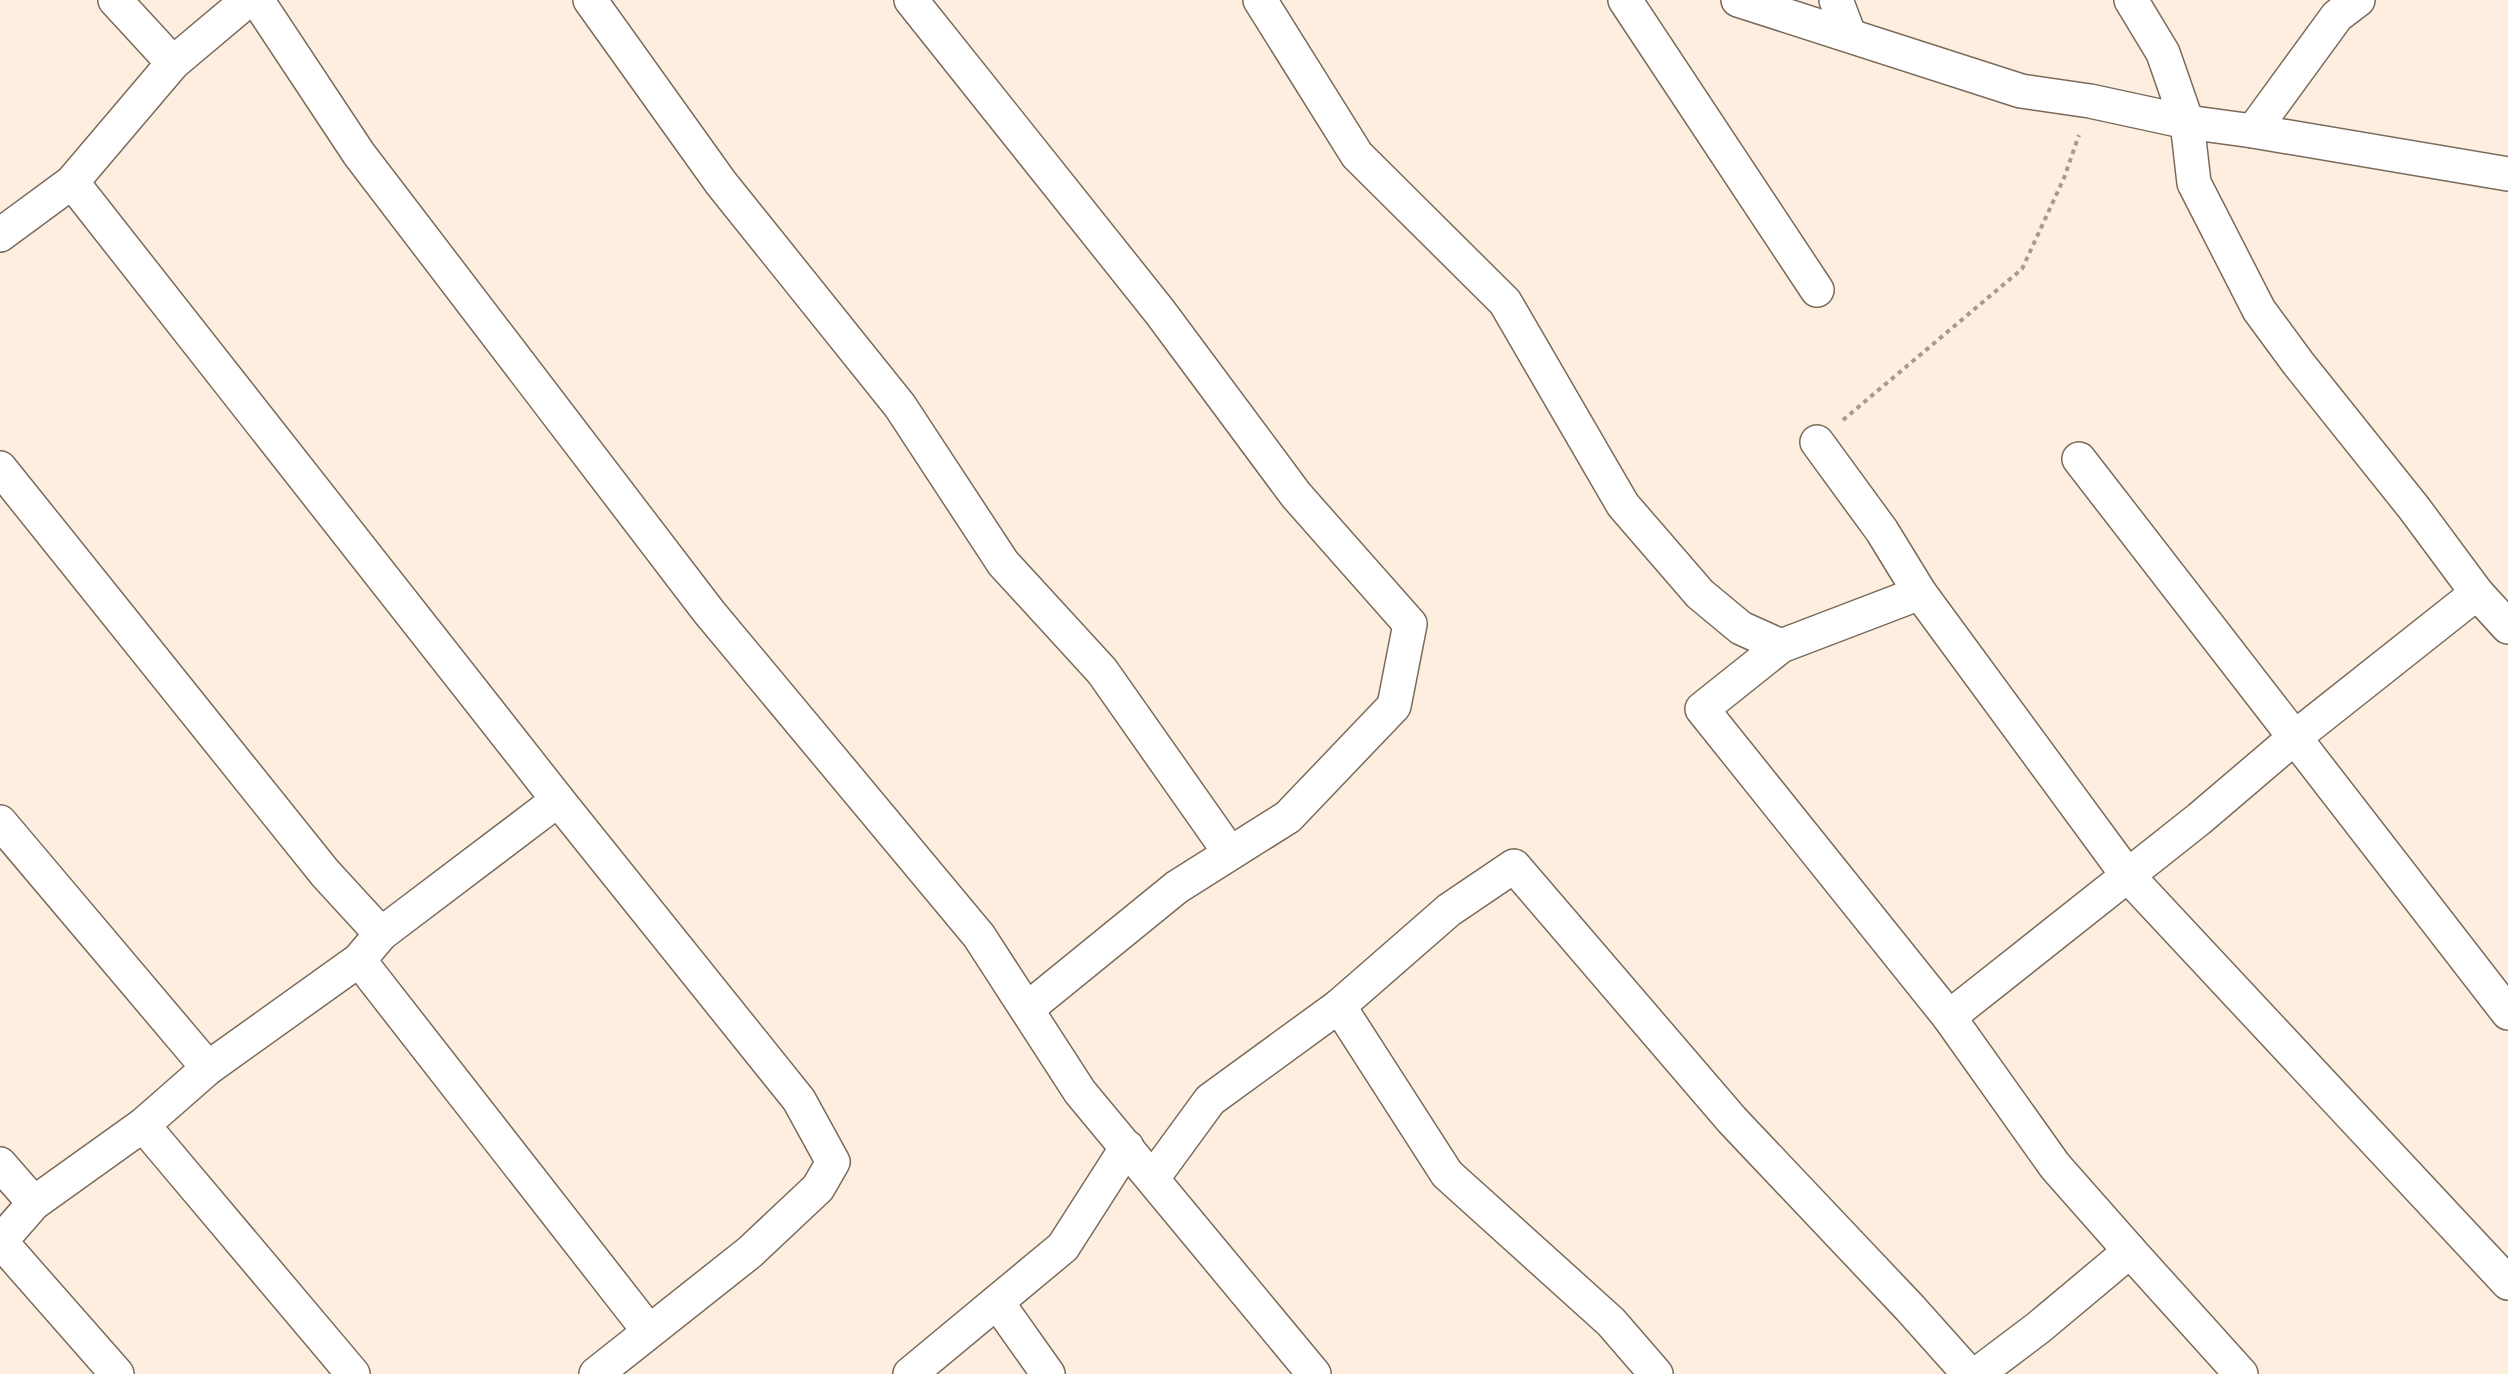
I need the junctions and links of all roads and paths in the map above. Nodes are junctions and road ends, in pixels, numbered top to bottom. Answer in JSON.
{"nodes":[{"id":1,"x":115,"y":0,"type":"edge"},
{"id":2,"x":248,"y":0,"type":"edge"},
{"id":3,"x":257,"y":0,"type":"edge"},
{"id":4,"x":590,"y":0,"type":"edge"},
{"id":5,"x":911,"y":0,"type":"edge"},
{"id":6,"x":1260,"y":0,"type":"edge"},
{"id":7,"x":1625,"y":0,"type":"edge"},
{"id":8,"x":1738,"y":0,"type":"edge"},
{"id":9,"x":1836,"y":0,"type":"edge"},
{"id":10,"x":2131,"y":0,"type":"edge"},
{"id":11,"x":2358,"y":0,"type":"edge"},
{"id":12,"x":1849,"y":34,"type":"junction"},
{"id":13,"x":173,"y":63,"type":"junction"},
{"id":14,"x":2090,"y":101,"type":"junction"},
{"id":15,"x":2187,"y":122,"type":"junction"},
{"id":16,"x":2253,"y":131,"type":"junction"},
{"id":17,"x":2508,"y":174,"type":"edge"},
{"id":18,"x":72,"y":182,"type":"junction"},
{"id":19,"x":0,"y":235,"type":"edge"},
{"id":20,"x":1817,"y":290,"type":"dead end"},
{"id":21,"x":1817,"y":441,"type":"joint"},
{"id":22,"x":2079,"y":459,"type":"dead end"},
{"id":23,"x":0,"y":468,"type":"edge"},
{"id":24,"x":1920,"y":593,"type":"junction"},
{"id":25,"x":2477,"y":593,"type":"junction"},
{"id":26,"x":2508,"y":627,"type":"edge"},
{"id":27,"x":1781,"y":646,"type":"junction"},
{"id":28,"x":2294,"y":738,"type":"junction"},
{"id":29,"x":558,"y":800,"type":"junction"},
{"id":30,"x":0,"y":822,"type":"edge"},
{"id":31,"x":1230,"y":853,"type":"junction"},
{"id":32,"x":2127,"y":876,"type":"junction"},
{"id":33,"x":381,"y":934,"type":"junction"},
{"id":34,"x":359,"y":960,"type":"junction"},
{"id":35,"x":1339,"y":1006,"type":"junction"},
{"id":36,"x":1027,"y":1009,"type":"junction"},
{"id":37,"x":2508,"y":1013,"type":"edge"},
{"id":38,"x":1949,"y":1017,"type":"junction"},
{"id":39,"x":208,"y":1068,"type":"junction"},
{"id":40,"x":143,"y":1125,"type":"junction"},
{"id":41,"x":1127,"y":1147,"type":"junction"},
{"id":42,"x":0,"y":1164,"type":"edge"},
{"id":43,"x":1153,"y":1178,"type":"junction"},
{"id":44,"x":34,"y":1203,"type":"junction"},
{"id":45,"x":0,"y":1242,"type":"edge"},
{"id":46,"x":2130,"y":1251,"type":"junction"},
{"id":47,"x":2508,"y":1283,"type":"edge"},
{"id":48,"x":997,"y":1302,"type":"junction"},
{"id":49,"x":648,"y":1330,"type":"junction"},
{"id":50,"x":117,"y":1374,"type":"edge"},
{"id":51,"x":353,"y":1374,"type":"edge"},
{"id":52,"x":596,"y":1374,"type":"edge"},
{"id":53,"x":910,"y":1374,"type":"edge"},
{"id":54,"x":1048,"y":1374,"type":"edge"},
{"id":55,"x":1314,"y":1374,"type":"edge"},
{"id":56,"x":1656,"y":1374,"type":"edge"},
{"id":57,"x":1969,"y":1374,"type":"edge"},
{"id":58,"x":1977,"y":1374,"type":"edge"},
{"id":59,"x":2241,"y":1374,"type":"edge"}],
"edges":[{"from":1,"to":13,"type":"street"},
{"from":2,"to":13,"type":"street"},
{"from":3,"to":36,"type":"street"},
{"from":4,"to":31,"type":"street"},
{"from":5,"to":31,"type":"street"},
{"from":6,"to":27,"type":"street"},
{"from":7,"to":20,"type":"street"},
{"from":8,"to":12,"type":"street"},
{"from":9,"to":12,"type":"street"},
{"from":10,"to":15,"type":"street"},
{"from":11,"to":16,"type":"street"},
{"from":12,"to":14,"type":"street"},
{"from":13,"to":18,"type":"street"},
{"from":14,"to":15,"type":"street"},
{"from":14,"to":21,"type":"path"},
{"from":15,"to":16,"type":"street"},
{"from":15,"to":25,"type":"street"},
{"from":16,"to":17,"type":"street"},
{"from":18,"to":19,"type":"street"},
{"from":18,"to":29,"type":"street"},
{"from":21,"to":24,"type":"street"},
{"from":22,"to":28,"type":"street"},
{"from":23,"to":33,"type":"street"},
{"from":24,"to":27,"type":"street"},
{"from":24,"to":32,"type":"street"},
{"from":25,"to":26,"type":"street"},
{"from":25,"to":28,"type":"street"},
{"from":27,"to":38,"type":"street"},
{"from":28,"to":32,"type":"street"},
{"from":28,"to":37,"type":"street"},
{"from":29,"to":33,"type":"street"},
{"from":29,"to":49,"type":"street"},
{"from":30,"to":39,"type":"street"},
{"from":31,"to":36,"type":"street"},
{"from":32,"to":38,"type":"street"},
{"from":32,"to":47,"type":"street"},
{"from":33,"to":34,"type":"street"},
{"from":34,"to":39,"type":"street"},
{"from":34,"to":49,"type":"street"},
{"from":35,"to":43,"type":"street"},
{"from":35,"to":56,"type":"street"},
{"from":35,"to":57,"type":"street"},
{"from":36,"to":41,"type":"street"},
{"from":38,"to":46,"type":"street"},
{"from":39,"to":40,"type":"street"},
{"from":40,"to":44,"type":"street"},
{"from":40,"to":51,"type":"street"},
{"from":41,"to":43,"type":"street"},
{"from":41,"to":48,"type":"street"},
{"from":42,"to":44,"type":"street"},
{"from":43,"to":55,"type":"street"},
{"from":44,"to":45,"type":"street"},
{"from":45,"to":50,"type":"street"},
{"from":46,"to":58,"type":"street"},
{"from":46,"to":59,"type":"street"},
{"from":48,"to":53,"type":"street"},
{"from":48,"to":54,"type":"street"},
{"from":49,"to":52,"type":"street"}]}
